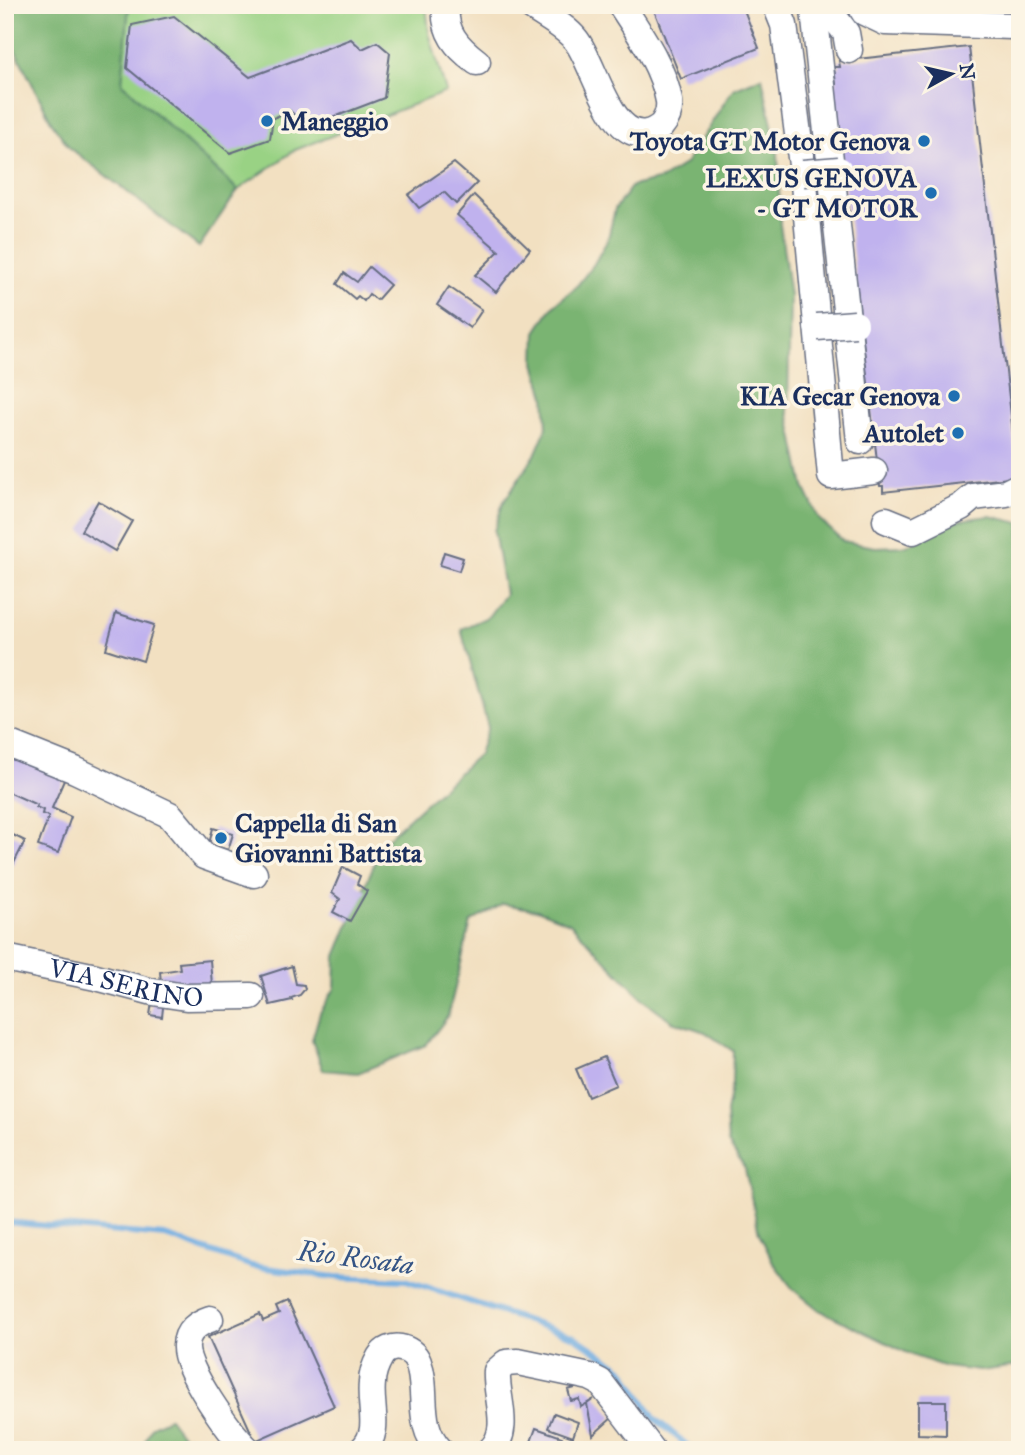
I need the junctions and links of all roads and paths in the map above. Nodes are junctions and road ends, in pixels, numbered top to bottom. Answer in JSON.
{"nodes":[{"id":1,"x":446,"y":5,"type":"edge"},
{"id":2,"x":528,"y":5,"type":"edge"},
{"id":3,"x":621,"y":5,"type":"edge"},
{"id":4,"x":776,"y":5,"type":"edge"},
{"id":5,"x":811,"y":5,"type":"edge"},
{"id":6,"x":825,"y":5,"type":"edge"},
{"id":7,"x":861,"y":5,"type":"edge"},
{"id":8,"x":1014,"y":28,"type":"edge"},
{"id":9,"x":849,"y":50,"type":"dead end"},
{"id":10,"x":477,"y":62,"type":"dead end"},
{"id":11,"x":839,"y":170,"type":"dead end"},
{"id":12,"x":803,"y":173,"type":"junction"},
{"id":13,"x":855,"y":324,"type":"dead end"},
{"id":14,"x":817,"y":327,"type":"junction"},
{"id":15,"x":860,"y":441,"type":"dead end"},
{"id":16,"x":874,"y":471,"type":"dead end"},
{"id":17,"x":1020,"y":486,"type":"edge"},
{"id":18,"x":886,"y":520,"type":"dead end"},
{"id":19,"x":5,"y":742,"type":"edge"},
{"id":20,"x":254,"y":873,"type":"dead end"},
{"id":21,"x":5,"y":958,"type":"edge"},
{"id":22,"x":251,"y":996,"type":"dead end"},
{"id":23,"x":210,"y":1319,"type":"dead end"},
{"id":24,"x":248,"y":1450,"type":"edge"},
{"id":25,"x":362,"y":1450,"type":"edge"},
{"id":26,"x":440,"y":1450,"type":"edge"},
{"id":27,"x":491,"y":1450,"type":"edge"},
{"id":28,"x":652,"y":1450,"type":"edge"}],
"edges":[{"from":1,"to":10,"type":"street"},
{"from":2,"to":3,"type":"street"},
{"from":4,"to":12,"type":"street"},
{"from":5,"to":15,"type":"street"},
{"from":6,"to":9,"type":"street"},
{"from":7,"to":8,"type":"street"},
{"from":11,"to":12,"type":"street","bridge":true},
{"from":12,"to":14,"type":"street"},
{"from":13,"to":14,"type":"street","bridge":true},
{"from":14,"to":16,"type":"street"},
{"from":17,"to":18,"type":"street"},
{"from":19,"to":20,"type":"street"},
{"from":21,"to":22,"type":"street","name":"VIA SERINO"},
{"from":23,"to":24,"type":"street"},
{"from":25,"to":26,"type":"street"},
{"from":27,"to":28,"type":"street"}]}
